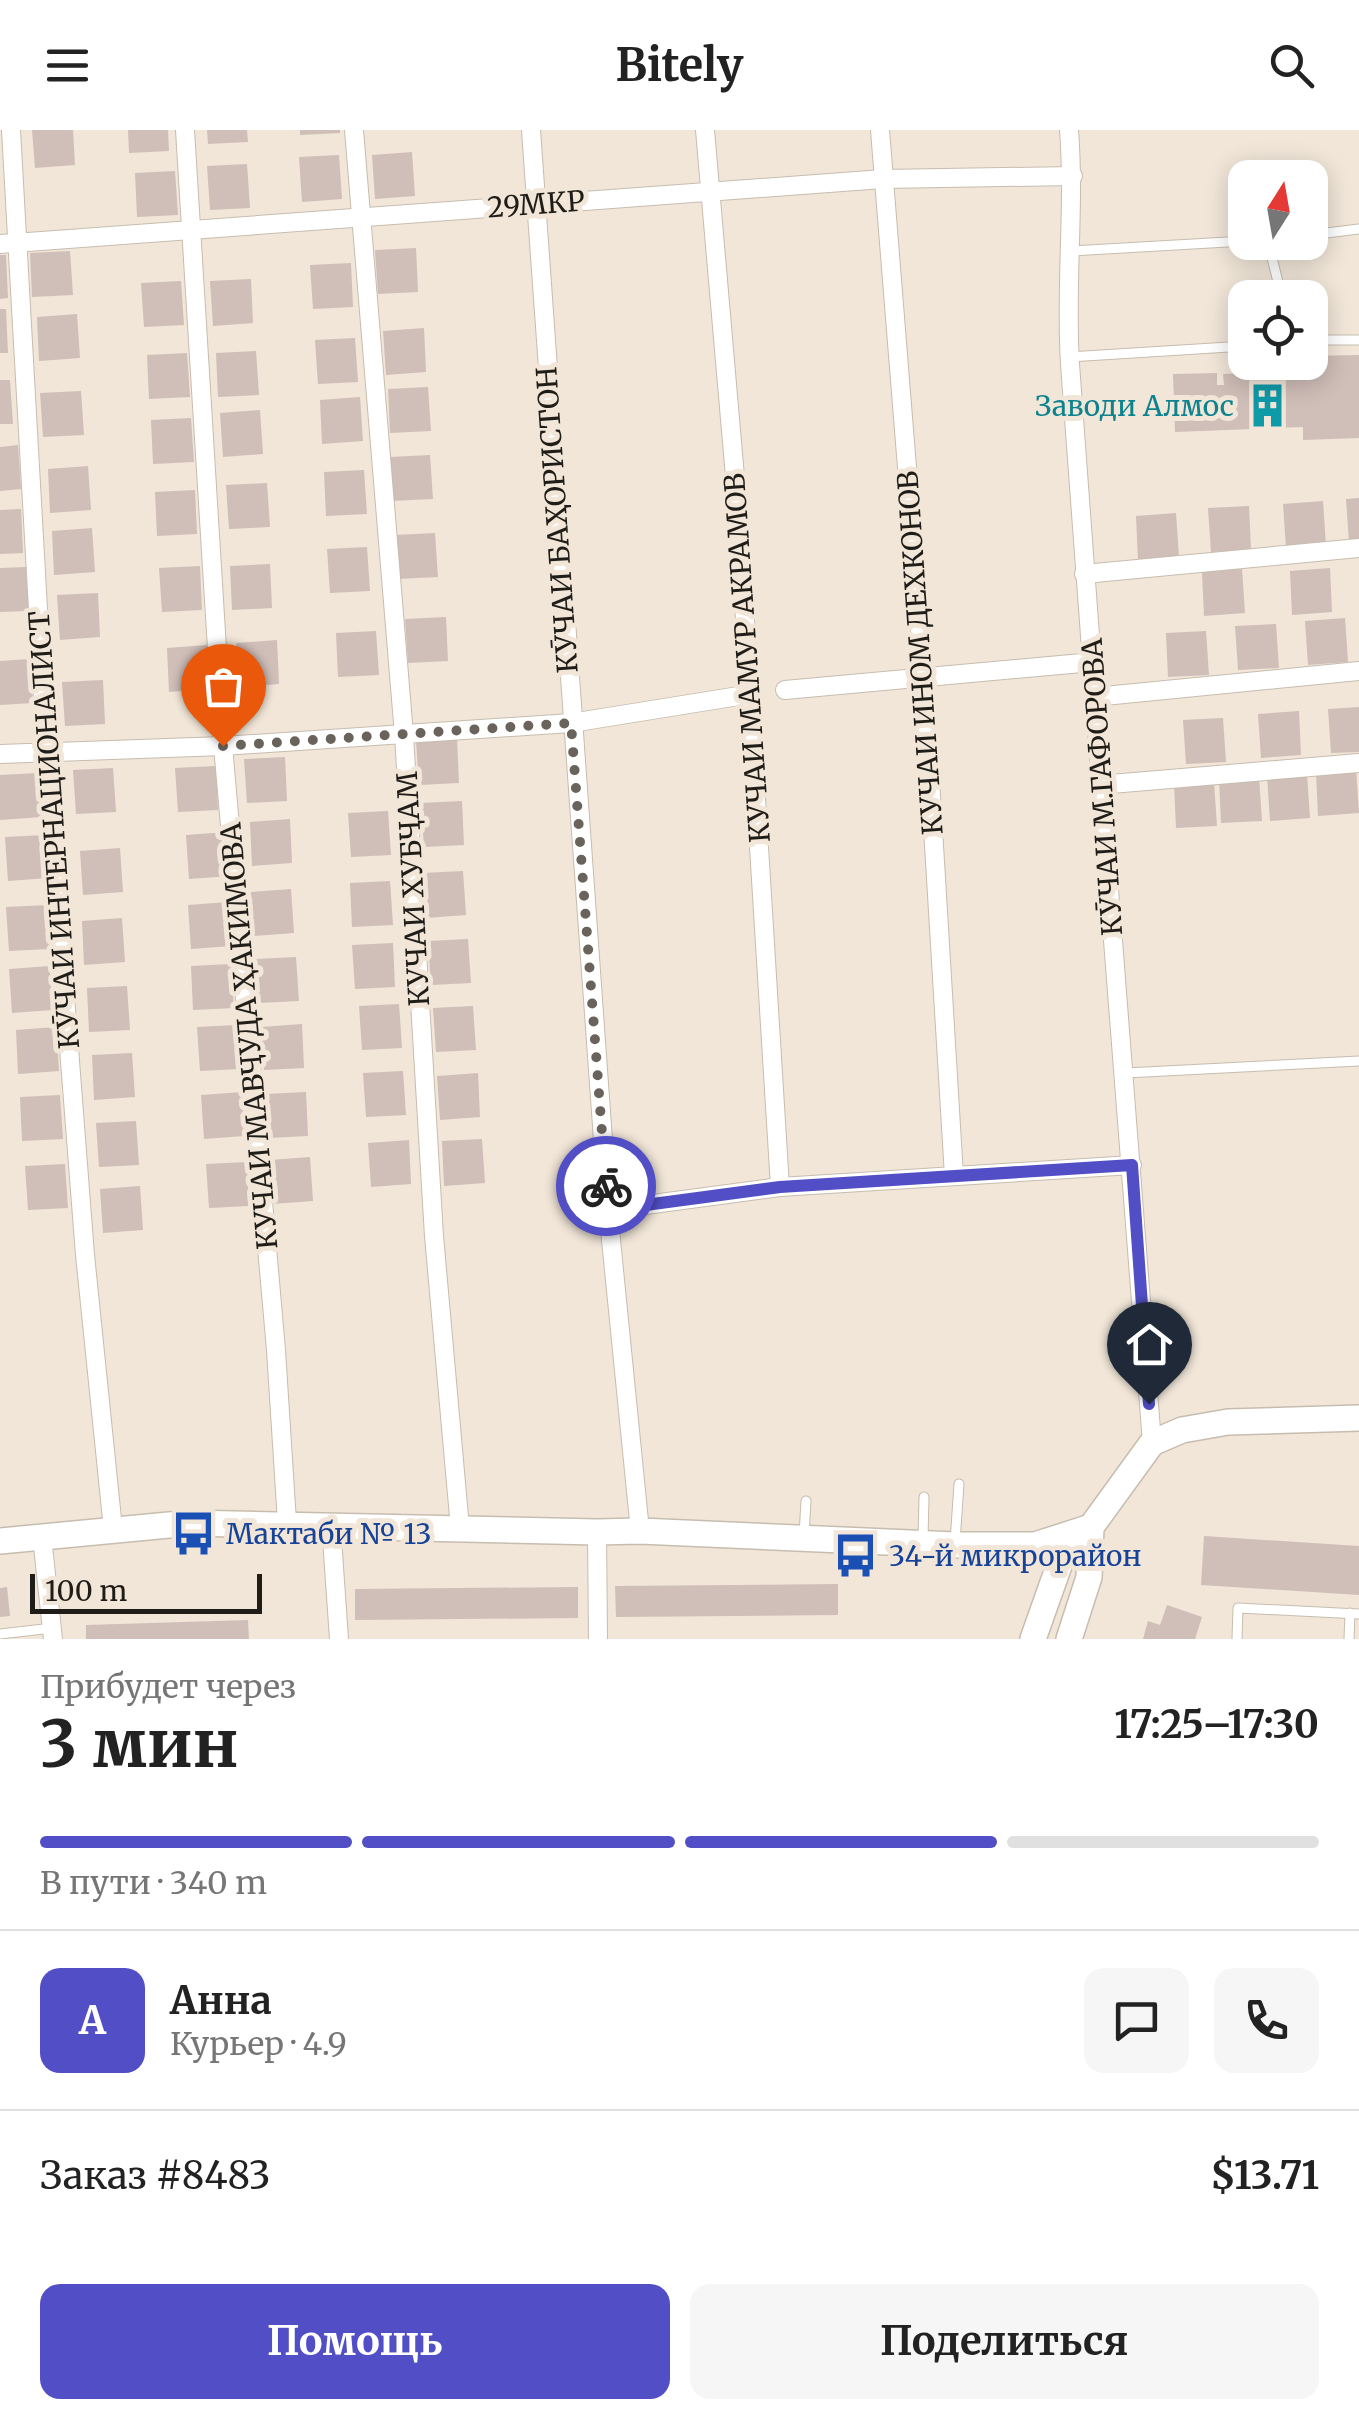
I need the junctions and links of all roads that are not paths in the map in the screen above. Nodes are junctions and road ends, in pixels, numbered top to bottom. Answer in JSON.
{"nodes":[{"id":1,"x":11,"y":130,"type":"edge"},
{"id":2,"x":186,"y":130,"type":"edge"},
{"id":3,"x":354,"y":130,"type":"edge"},
{"id":4,"x":531,"y":130,"type":"edge"},
{"id":5,"x":705,"y":130,"type":"edge"},
{"id":6,"x":880,"y":130,"type":"edge"},
{"id":7,"x":1069,"y":130,"type":"edge"},
{"id":8,"x":1073,"y":176,"type":"junction"},
{"id":9,"x":883,"y":179,"type":"junction"},
{"id":10,"x":709,"y":191,"type":"junction"},
{"id":11,"x":536,"y":205,"type":"junction"},
{"id":12,"x":360,"y":217,"type":"junction"},
{"id":13,"x":192,"y":228,"type":"junction"},
{"id":14,"x":1359,"y":229,"type":"edge"},
{"id":15,"x":1328,"y":233,"type":"edge"},
{"id":16,"x":1228,"y":242,"type":"edge"},
{"id":17,"x":9,"y":244,"type":"edge"},
{"id":18,"x":1071,"y":251,"type":"junction"},
{"id":19,"x":1328,"y":340,"type":"edge"},
{"id":20,"x":1359,"y":340,"type":"edge"},
{"id":21,"x":1228,"y":347,"type":"edge"},
{"id":22,"x":1069,"y":357,"type":"junction"},
{"id":23,"x":1359,"y":548,"type":"edge"},
{"id":24,"x":1084,"y":574,"type":"junction"},
{"id":25,"x":1093,"y":662,"type":"junction"},
{"id":26,"x":1359,"y":671,"type":"edge"},
{"id":27,"x":924,"y":680,"type":"junction"},
{"id":28,"x":786,"y":690,"type":"dead end"},
{"id":29,"x":751,"y":694,"type":"junction"},
{"id":30,"x":1094,"y":697,"type":"junction"},
{"id":31,"x":571,"y":723,"type":"junction"},
{"id":32,"x":404,"y":735,"type":"junction"},
{"id":33,"x":223,"y":746,"type":"junction"},
{"id":34,"x":46,"y":752,"type":"junction"},
{"id":35,"x":0,"y":754,"type":"edge"},
{"id":36,"x":1359,"y":763,"type":"edge"},
{"id":37,"x":1099,"y":785,"type":"junction"},
{"id":38,"x":1359,"y":1061,"type":"edge"},
{"id":39,"x":1126,"y":1073,"type":"junction"},
{"id":40,"x":1132,"y":1165,"type":"junction"},
{"id":41,"x":954,"y":1176,"type":"junction"},
{"id":42,"x":780,"y":1187,"type":"junction"},
{"id":43,"x":608,"y":1210,"type":"junction"},
{"id":44,"x":1359,"y":1418,"type":"edge"},
{"id":45,"x":1152,"y":1444,"type":"junction"},
{"id":46,"x":959,"y":1484,"type":"dead end"},
{"id":47,"x":924,"y":1497,"type":"dead end"},
{"id":48,"x":806,"y":1501,"type":"dead end"},
{"id":49,"x":287,"y":1522,"type":"junction"},
{"id":50,"x":330,"y":1524,"type":"junction"},
{"id":51,"x":1091,"y":1527,"type":"junction"},
{"id":52,"x":460,"y":1528,"type":"junction"},
{"id":53,"x":113,"y":1530,"type":"junction"},
{"id":54,"x":640,"y":1530,"type":"junction"},
{"id":55,"x":597,"y":1532,"type":"junction"},
{"id":56,"x":42,"y":1537,"type":"junction"},
{"id":57,"x":804,"y":1538,"type":"junction"},
{"id":58,"x":0,"y":1541,"type":"edge"},
{"id":59,"x":922,"y":1543,"type":"junction"},
{"id":60,"x":955,"y":1545,"type":"junction"},
{"id":61,"x":1035,"y":1545,"type":"junction"},
{"id":62,"x":1053,"y":1583,"type":"junction"},
{"id":63,"x":1354,"y":1614,"type":"edge"},
{"id":64,"x":0,"y":1634,"type":"edge"},
{"id":65,"x":52,"y":1634,"type":"edge"},
{"id":66,"x":339,"y":1639,"type":"edge"},
{"id":67,"x":598,"y":1639,"type":"edge"},
{"id":68,"x":1033,"y":1639,"type":"edge"},
{"id":69,"x":1070,"y":1639,"type":"edge"},
{"id":70,"x":1237,"y":1639,"type":"edge"},
{"id":71,"x":1349,"y":1639,"type":"edge"}],
"edges":[{"from":1,"to":17,"type":"street","name":"КӮЧАИ ИНТЕРНАЦИОНАЛИСТ"},
{"from":2,"to":13,"type":"street","name":"КУЧАИ МАВҶУДА ҲАКИМОВА"},
{"from":3,"to":12,"type":"street","name":"КУЧАИ ХУБҶАМ"},
{"from":4,"to":11,"type":"street","name":"КӮЧАИ БАҲОРИСТОН"},
{"from":5,"to":10,"type":"street","name":"КУЧАИ МАМУР АКРАМОВ"},
{"from":6,"to":9,"type":"street","name":"КУЧАИ ИНОМ ДЕХКОНОВ"},
{"from":7,"to":8,"type":"street","name":"КӮЧАИ М.ГАФОРОВА"},
{"from":8,"to":9,"type":"street","name":"29МКР"},
{"from":8,"to":18,"type":"street","name":"КӮЧАИ М.ГАФОРОВА"},
{"from":9,"to":10,"type":"street","name":"29МКР"},
{"from":9,"to":27,"type":"street","name":"КУЧАИ ИНОМ ДЕХКОНОВ"},
{"from":10,"to":11,"type":"street","name":"29МКР"},
{"from":10,"to":29,"type":"street","name":"КУЧАИ МАМУР АКРАМОВ"},
{"from":11,"to":12,"type":"street","name":"29МКР"},
{"from":11,"to":31,"type":"street","name":"КӮЧАИ БАҲОРИСТОН"},
{"from":12,"to":13,"type":"street","name":"29МКР"},
{"from":12,"to":32,"type":"street","name":"КУЧАИ ХУБҶАМ"},
{"from":13,"to":17,"type":"street","name":"29МКР"},
{"from":13,"to":33,"type":"street","name":"КУЧАИ МАВҶУДА ҲАКИМОВА"},
{"from":14,"to":15,"type":"lane"},
{"from":16,"to":18,"type":"lane"},
{"from":17,"to":34,"type":"street","name":"КӮЧАИ ИНТЕРНАЦИОНАЛИСТ"},
{"from":18,"to":22,"type":"street","name":"КӮЧАИ М.ГАФОРОВА"},
{"from":19,"to":20,"type":"lane"},
{"from":21,"to":22,"type":"lane"},
{"from":22,"to":24,"type":"street","name":"КӮЧАИ М.ГАФОРОВА"},
{"from":23,"to":24,"type":"street"},
{"from":24,"to":25,"type":"street","name":"КӮЧАИ М.ГАФОРОВА"},
{"from":25,"to":27,"type":"street"},
{"from":25,"to":30,"type":"street","name":"КӮЧАИ М.ГАФОРОВА"},
{"from":26,"to":30,"type":"street"},
{"from":27,"to":28,"type":"street"},
{"from":27,"to":41,"type":"street","name":"КУЧАИ ИНОМ ДЕХКОНОВ"},
{"from":29,"to":31,"type":"street"},
{"from":29,"to":42,"type":"street","name":"КУЧАИ МАМУР АКРАМОВ"},
{"from":30,"to":37,"type":"street","name":"КӮЧАИ М.ГАФОРОВА"},
{"from":31,"to":32,"type":"street"},
{"from":31,"to":43,"type":"street","name":"КӮЧАИ БАҲОРИСТОН"},
{"from":32,"to":33,"type":"street"},
{"from":32,"to":52,"type":"street","name":"КУЧАИ ХУБҶАМ"},
{"from":33,"to":34,"type":"street"},
{"from":33,"to":49,"type":"street","name":"КУЧАИ МАВҶУДА ҲАКИМОВА"},
{"from":34,"to":35,"type":"street"},
{"from":34,"to":53,"type":"street","name":"КӮЧАИ ИНТЕРНАЦИОНАЛИСТ"},
{"from":36,"to":37,"type":"street"},
{"from":37,"to":39,"type":"street","name":"КӮЧАИ М.ГАФОРОВА"},
{"from":38,"to":39,"type":"lane"},
{"from":39,"to":40,"type":"street","name":"КӮЧАИ М.ГАФОРОВА"},
{"from":40,"to":41,"type":"street"},
{"from":40,"to":45,"type":"street","name":"КӮЧАИ М.ГАФОРОВА"},
{"from":41,"to":42,"type":"street"},
{"from":42,"to":43,"type":"street"},
{"from":43,"to":54,"type":"street","name":"КӮЧАИ БАҲОРИСТОН"},
{"from":44,"to":45,"type":"main road"},
{"from":45,"to":51,"type":"main road"},
{"from":46,"to":60,"type":"lane"},
{"from":47,"to":59,"type":"lane"},
{"from":48,"to":57,"type":"lane"},
{"from":49,"to":50,"type":"main road"},
{"from":49,"to":53,"type":"main road"},
{"from":50,"to":52,"type":"main road"},
{"from":50,"to":66,"type":"street"},
{"from":51,"to":61,"type":"main road"},
{"from":51,"to":62,"type":"main road"},
{"from":51,"to":69,"type":"main road"},
{"from":52,"to":55,"type":"main road"},
{"from":53,"to":56,"type":"main road"},
{"from":54,"to":55,"type":"main road"},
{"from":54,"to":57,"type":"main road"},
{"from":55,"to":67,"type":"street"},
{"from":56,"to":58,"type":"main road"},
{"from":56,"to":65,"type":"street"},
{"from":57,"to":59,"type":"main road"},
{"from":59,"to":60,"type":"main road"},
{"from":60,"to":61,"type":"main road"},
{"from":61,"to":62,"type":"main road"},
{"from":62,"to":68,"type":"main road"},
{"from":63,"to":70,"type":"lane"},
{"from":63,"to":71,"type":"lane"},
{"from":64,"to":65,"type":"lane"}]}
